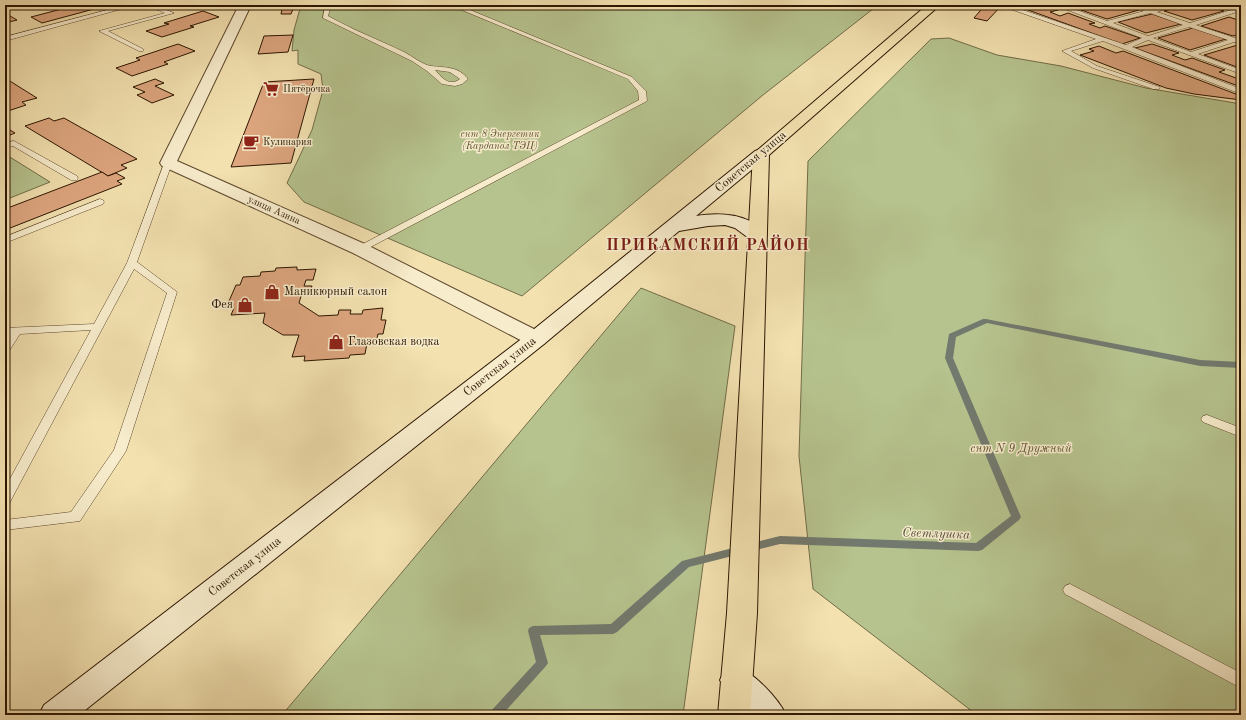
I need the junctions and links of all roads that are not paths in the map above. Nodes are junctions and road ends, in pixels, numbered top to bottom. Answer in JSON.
{"nodes":[{"id":1,"x":133,"y":5,"type":"edge"},
{"id":2,"x":148,"y":5,"type":"edge"},
{"id":3,"x":244,"y":5,"type":"edge"},
{"id":4,"x":328,"y":5,"type":"edge"},
{"id":5,"x":453,"y":5,"type":"edge"},
{"id":6,"x":934,"y":5,"type":"edge"},
{"id":7,"x":1011,"y":5,"type":"edge"},
{"id":8,"x":1057,"y":5,"type":"edge"},
{"id":9,"x":1131,"y":5,"type":"edge"},
{"id":10,"x":1175,"y":5,"type":"edge"},
{"id":11,"x":1228,"y":5,"type":"edge"},
{"id":12,"x":1079,"y":6,"type":"dead end"},
{"id":13,"x":1068,"y":9,"type":"junction"},
{"id":14,"x":1149,"y":11,"type":"junction"},
{"id":15,"x":1226,"y":14,"type":"junction"},
{"id":16,"x":1241,"y":18,"type":"edge"},
{"id":17,"x":1106,"y":23,"type":"junction"},
{"id":18,"x":1190,"y":24,"type":"junction"},
{"id":19,"x":1148,"y":38,"type":"junction"},
{"id":20,"x":5,"y":39,"type":"edge"},
{"id":21,"x":1103,"y":39,"type":"junction"},
{"id":22,"x":1239,"y":40,"type":"edge"},
{"id":23,"x":1126,"y":48,"type":"junction"},
{"id":24,"x":142,"y":50,"type":"dead end"},
{"id":25,"x":1191,"y":54,"type":"junction"},
{"id":26,"x":428,"y":68,"type":"junction"},
{"id":27,"x":1241,"y":72,"type":"edge"},
{"id":28,"x":1156,"y":87,"type":"dead end"},
{"id":29,"x":1241,"y":92,"type":"edge"},
{"id":30,"x":5,"y":146,"type":"edge"},
{"id":31,"x":761,"y":154,"type":"junction"},
{"id":32,"x":168,"y":163,"type":"junction"},
{"id":33,"x":74,"y":178,"type":"dead end"},
{"id":34,"x":100,"y":202,"type":"dead end"},
{"id":35,"x":674,"y":226,"type":"junction"},
{"id":36,"x":757,"y":235,"type":"junction"},
{"id":37,"x":5,"y":240,"type":"edge"},
{"id":38,"x":360,"y":249,"type":"junction"},
{"id":39,"x":132,"y":263,"type":"junction"},
{"id":40,"x":97,"y":327,"type":"junction"},
{"id":41,"x":10,"y":331,"type":"edge"},
{"id":42,"x":536,"y":339,"type":"junction"},
{"id":43,"x":5,"y":349,"type":"edge"},
{"id":44,"x":1207,"y":419,"type":"dead end"},
{"id":45,"x":1241,"y":433,"type":"edge"},
{"id":46,"x":5,"y":500,"type":"edge"},
{"id":47,"x":5,"y":525,"type":"edge"},
{"id":48,"x":1070,"y":590,"type":"dead end"},
{"id":49,"x":736,"y":680,"type":"junction"},
{"id":50,"x":1241,"y":681,"type":"edge"},
{"id":51,"x":55,"y":715,"type":"edge"},
{"id":52,"x":734,"y":715,"type":"edge"},
{"id":53,"x":770,"y":715,"type":"edge"}],
"edges":[{"from":1,"to":20,"type":"lane"},
{"from":2,"to":24,"type":"lane"},
{"from":3,"to":32,"type":"street"},
{"from":4,"to":26,"type":"lane"},
{"from":5,"to":38,"type":"lane"},
{"from":6,"to":31,"type":"main road","name":"Советская улица"},
{"from":7,"to":21,"type":"lane"},
{"from":8,"to":13,"type":"lane"},
{"from":9,"to":14,"type":"lane"},
{"from":10,"to":14,"type":"lane"},
{"from":11,"to":15,"type":"lane"},
{"from":12,"to":13,"type":"lane"},
{"from":13,"to":17,"type":"lane"},
{"from":14,"to":17,"type":"lane"},
{"from":14,"to":18,"type":"lane"},
{"from":15,"to":16,"type":"lane"},
{"from":15,"to":18,"type":"lane"},
{"from":17,"to":19,"type":"lane"},
{"from":18,"to":19,"type":"lane"},
{"from":18,"to":22,"type":"lane"},
{"from":19,"to":23,"type":"lane"},
{"from":19,"to":25,"type":"lane"},
{"from":21,"to":23,"type":"lane"},
{"from":21,"to":28,"type":"lane"},
{"from":22,"to":25,"type":"lane"},
{"from":23,"to":29,"type":"lane"},
{"from":25,"to":27,"type":"lane"},
{"from":26,"to":26,"type":"lane"},
{"from":30,"to":33,"type":"lane"},
{"from":31,"to":35,"type":"street","name":"Советская улица"},
{"from":31,"to":36,"type":"main road"},
{"from":32,"to":38,"type":"street","name":"улица Азина"},
{"from":32,"to":39,"type":"lane"},
{"from":34,"to":37,"type":"lane"},
{"from":35,"to":36,"type":"street"},
{"from":35,"to":42,"type":"street","name":"Советская улица"},
{"from":36,"to":49,"type":"main road"},
{"from":38,"to":42,"type":"street","name":"улица Азина"},
{"from":39,"to":40,"type":"lane"},
{"from":39,"to":47,"type":"lane"},
{"from":40,"to":41,"type":"lane"},
{"from":40,"to":46,"type":"lane"},
{"from":41,"to":43,"type":"lane"},
{"from":42,"to":51,"type":"street","name":"Советская улица"},
{"from":44,"to":45,"type":"lane"},
{"from":48,"to":50,"type":"lane"},
{"from":49,"to":52,"type":"main road"},
{"from":49,"to":53,"type":"street"}]}
